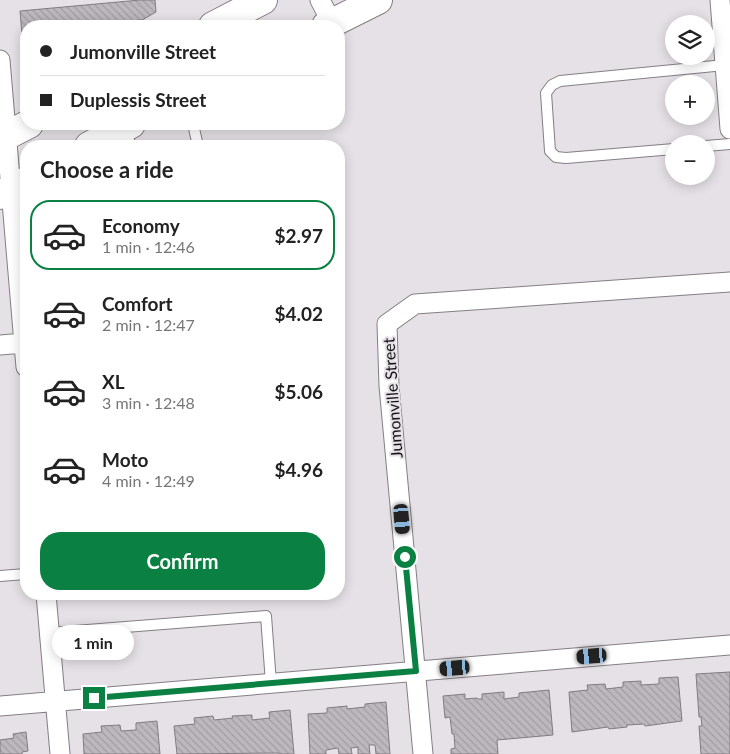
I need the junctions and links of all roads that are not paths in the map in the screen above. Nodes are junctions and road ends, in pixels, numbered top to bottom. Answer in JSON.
{"nodes":[{"id":1,"x":262,"y":0,"type":"edge"},
{"id":2,"x":720,"y":0,"type":"edge"},
{"id":3,"x":371,"y":2,"type":"edge"},
{"id":4,"x":326,"y":16,"type":"edge"},
{"id":5,"x":224,"y":20,"type":"edge"},
{"id":6,"x":0,"y":60,"type":"edge"},
{"id":7,"x":724,"y":65,"type":"junction"},
{"id":8,"x":730,"y":129,"type":"edge"},
{"id":9,"x":12,"y":133,"type":"edge"},
{"id":10,"x":128,"y":133,"type":"edge"},
{"id":11,"x":107,"y":140,"type":"edge"},
{"id":12,"x":730,"y":144,"type":"edge"},
{"id":13,"x":715,"y":145,"type":"edge"},
{"id":14,"x":665,"y":149,"type":"edge"},
{"id":15,"x":13,"y":188,"type":"edge"},
{"id":16,"x":730,"y":282,"type":"edge"},
{"id":17,"x":20,"y":287,"type":"edge"},
{"id":18,"x":20,"y":344,"type":"edge"},
{"id":19,"x":0,"y":346,"type":"edge"},
{"id":20,"x":20,"y":574,"type":"edge"},
{"id":21,"x":0,"y":576,"type":"edge"},
{"id":22,"x":46,"y":600,"type":"edge"},
{"id":23,"x":49,"y":633,"type":"junction"},
{"id":24,"x":730,"y":645,"type":"edge"},
{"id":25,"x":416,"y":671,"type":"junction"},
{"id":26,"x":271,"y":683,"type":"junction"},
{"id":27,"x":55,"y":702,"type":"junction"},
{"id":28,"x":0,"y":706,"type":"edge"},
{"id":29,"x":60,"y":754,"type":"edge"},
{"id":30,"x":423,"y":754,"type":"edge"}],
"edges":[{"from":1,"to":5,"type":"main road"},
{"from":2,"to":7,"type":"street"},
{"from":3,"to":4,"type":"main road"},
{"from":6,"to":9,"type":"street"},
{"from":7,"to":8,"type":"street"},
{"from":7,"to":14,"type":"lane"},
{"from":9,"to":15,"type":"street"},
{"from":10,"to":11,"type":"main road"},
{"from":12,"to":13,"type":"lane"},
{"from":15,"to":17,"type":"street"},
{"from":16,"to":25,"type":"street","name":"Jumonville Street"},
{"from":18,"to":19,"type":"street"},
{"from":20,"to":21,"type":"lane"},
{"from":22,"to":23,"type":"street"},
{"from":23,"to":26,"type":"lane"},
{"from":23,"to":27,"type":"street"},
{"from":24,"to":25,"type":"street"},
{"from":25,"to":26,"type":"street"},
{"from":25,"to":30,"type":"street"},
{"from":26,"to":27,"type":"street"},
{"from":27,"to":28,"type":"street"},
{"from":27,"to":29,"type":"street"}]}
